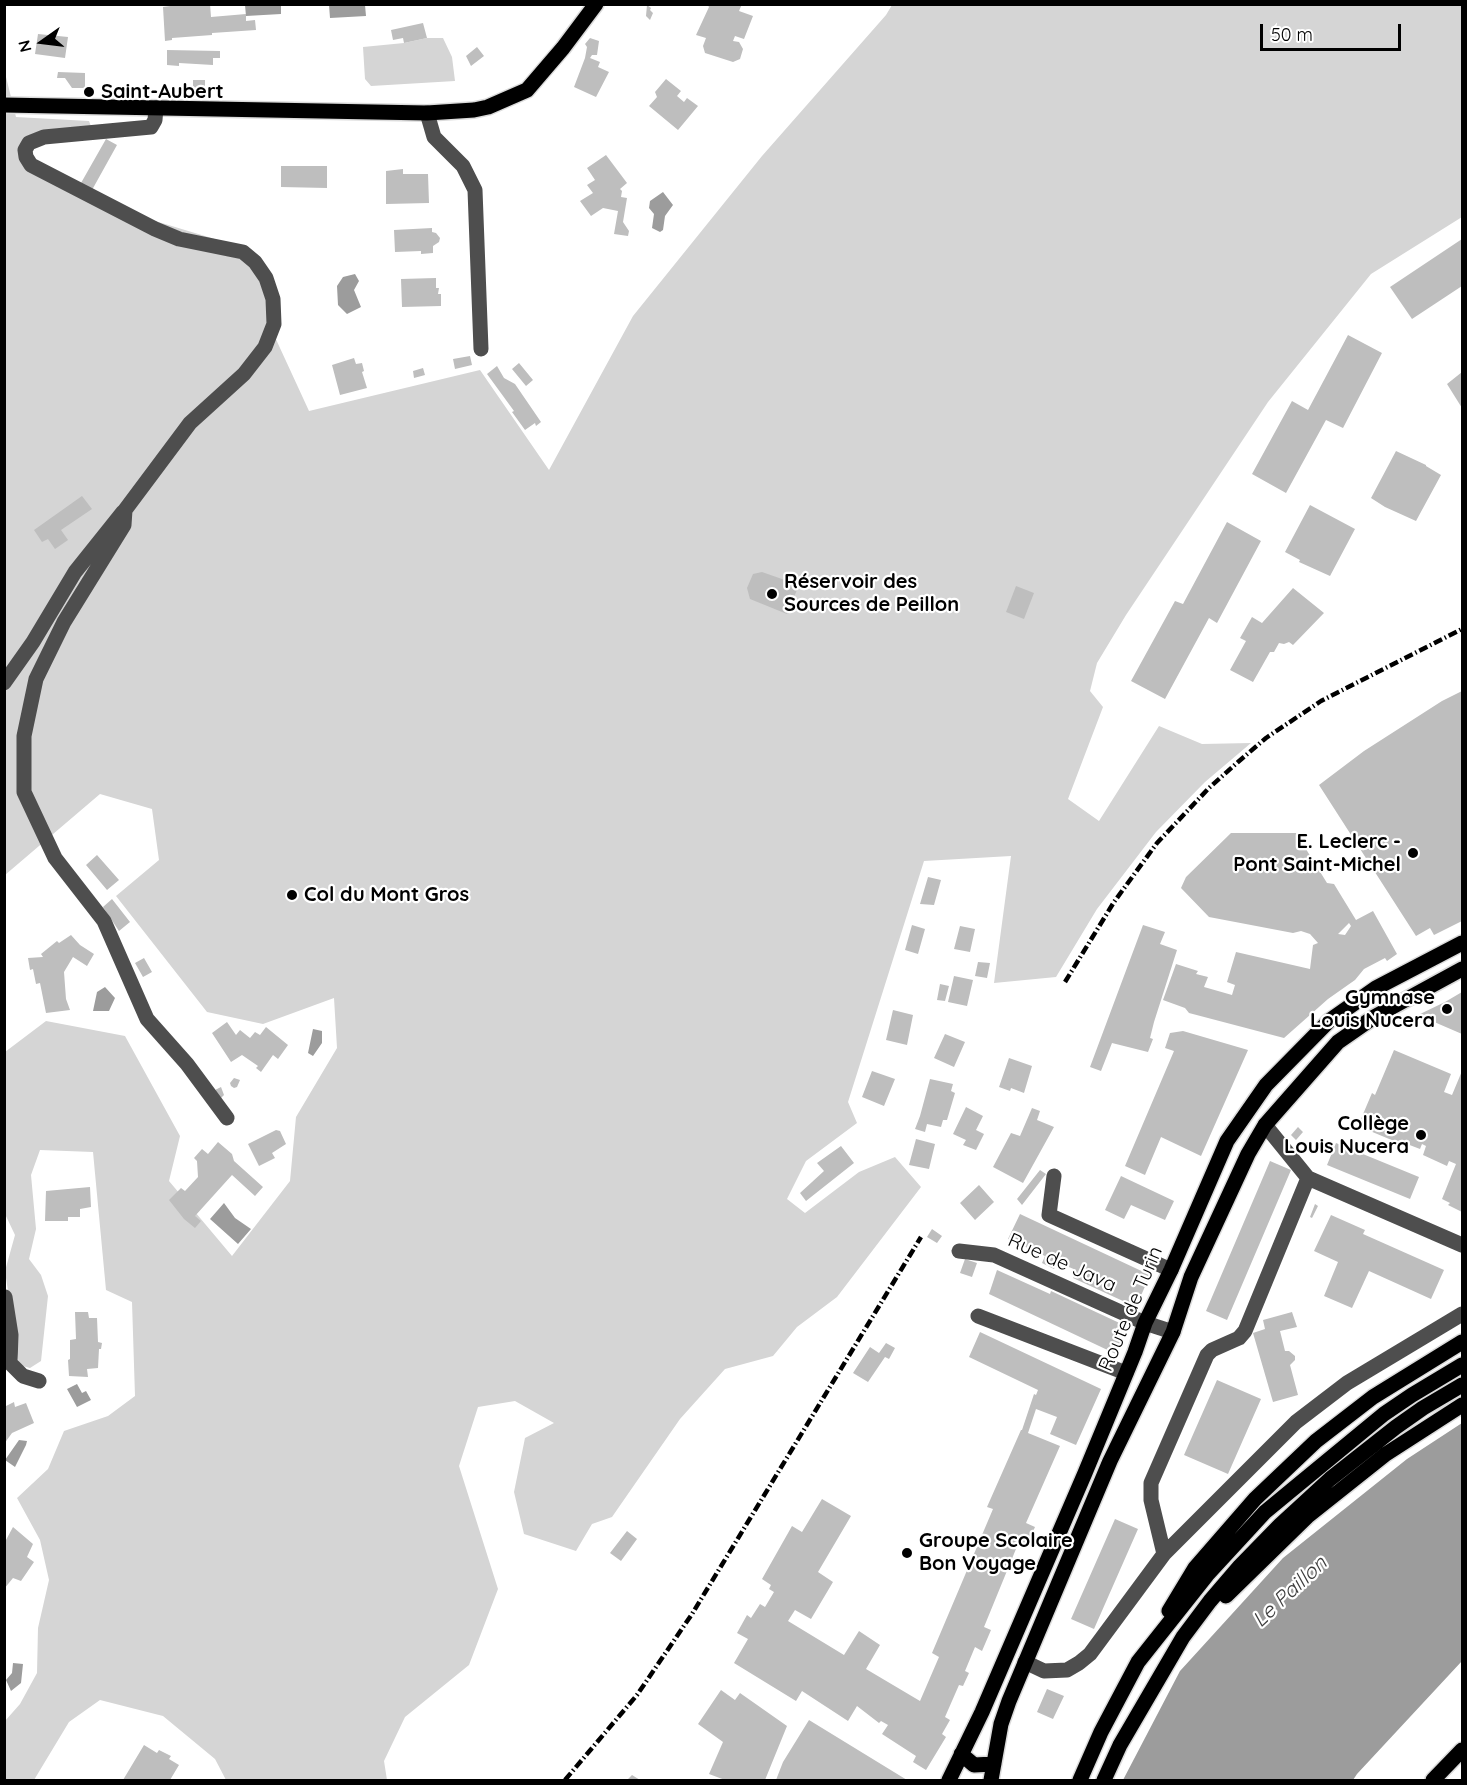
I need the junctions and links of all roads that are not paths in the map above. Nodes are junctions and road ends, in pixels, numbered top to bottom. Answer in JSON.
{"nodes":[{"id":1,"x":596,"y":4,"type":"edge"},
{"id":2,"x":4,"y":105,"type":"edge"},
{"id":3,"x":156,"y":108,"type":"junction"},
{"id":4,"x":427,"y":113,"type":"junction"},
{"id":5,"x":481,"y":349,"type":"dead end"},
{"id":6,"x":125,"y":510,"type":"junction"},
{"id":7,"x":4,"y":683,"type":"edge"},
{"id":8,"x":1462,"y":943,"type":"edge"},
{"id":9,"x":1462,"y":969,"type":"edge"},
{"id":10,"x":228,"y":1118,"type":"dead end"},
{"id":11,"x":1265,"y":1125,"type":"junction"},
{"id":12,"x":1054,"y":1176,"type":"dead end"},
{"id":13,"x":1308,"y":1178,"type":"junction"},
{"id":14,"x":1462,"y":1245,"type":"edge"},
{"id":15,"x":959,"y":1251,"type":"dead end"},
{"id":16,"x":1171,"y":1270,"type":"junction"},
{"id":17,"x":5,"y":1296,"type":"edge"},
{"id":18,"x":1462,"y":1314,"type":"edge"},
{"id":19,"x":978,"y":1316,"type":"dead end"},
{"id":20,"x":1145,"y":1323,"type":"junction"},
{"id":21,"x":1173,"y":1332,"type":"junction"},
{"id":22,"x":1462,"y":1342,"type":"edge"},
{"id":23,"x":1462,"y":1365,"type":"edge"},
{"id":24,"x":1126,"y":1373,"type":"junction"},
{"id":25,"x":39,"y":1381,"type":"dead end"},
{"id":26,"x":1462,"y":1385,"type":"edge"},
{"id":27,"x":1462,"y":1405,"type":"edge"},
{"id":28,"x":1164,"y":1554,"type":"junction"},
{"id":29,"x":1183,"y":1637,"type":"junction"},
{"id":30,"x":1025,"y":1662,"type":"junction"},
{"id":31,"x":1138,"y":1662,"type":"junction"},
{"id":32,"x":1462,"y":1750,"type":"edge"},
{"id":33,"x":961,"y":1754,"type":"junction"},
{"id":34,"x":994,"y":1764,"type":"junction"},
{"id":35,"x":949,"y":1780,"type":"edge"},
{"id":36,"x":991,"y":1780,"type":"edge"},
{"id":37,"x":1080,"y":1780,"type":"edge"},
{"id":38,"x":1104,"y":1780,"type":"edge"},
{"id":39,"x":1433,"y":1780,"type":"edge"}],
"edges":[{"from":1,"to":4,"type":"main road"},
{"from":2,"to":3,"type":"main road"},
{"from":3,"to":4,"type":"main road"},
{"from":3,"to":6,"type":"street"},
{"from":4,"to":5,"type":"street"},
{"from":6,"to":7,"type":"street"},
{"from":6,"to":10,"type":"street"},
{"from":8,"to":16,"type":"main road","name":"Route de Turin"},
{"from":9,"to":11,"type":"main road"},
{"from":11,"to":13,"type":"street"},
{"from":11,"to":21,"type":"main road"},
{"from":12,"to":16,"type":"street"},
{"from":13,"to":14,"type":"street"},
{"from":13,"to":28,"type":"street"},
{"from":15,"to":20,"type":"street","name":"Rue de Java"},
{"from":16,"to":20,"type":"main road","name":"Route de Turin"},
{"from":17,"to":25,"type":"street"},
{"from":18,"to":28,"type":"street"},
{"from":19,"to":24,"type":"street"},
{"from":20,"to":21,"type":"street","name":"Rue de Java"},
{"from":20,"to":24,"type":"main road","name":"Route de Turin"},
{"from":21,"to":30,"type":"main road"},
{"from":22,"to":31,"type":"main road"},
{"from":23,"to":31,"type":"main road"},
{"from":24,"to":33,"type":"main road","name":"Route de Turin"},
{"from":26,"to":29,"type":"main road"},
{"from":27,"to":29,"type":"main road"},
{"from":28,"to":30,"type":"street"},
{"from":29,"to":38,"type":"main road"},
{"from":30,"to":34,"type":"main road"},
{"from":31,"to":37,"type":"main road"},
{"from":32,"to":39,"type":"main road"},
{"from":33,"to":34,"type":"main road"},
{"from":33,"to":35,"type":"main road","name":"Route de Turin"},
{"from":34,"to":36,"type":"main road"}]}
